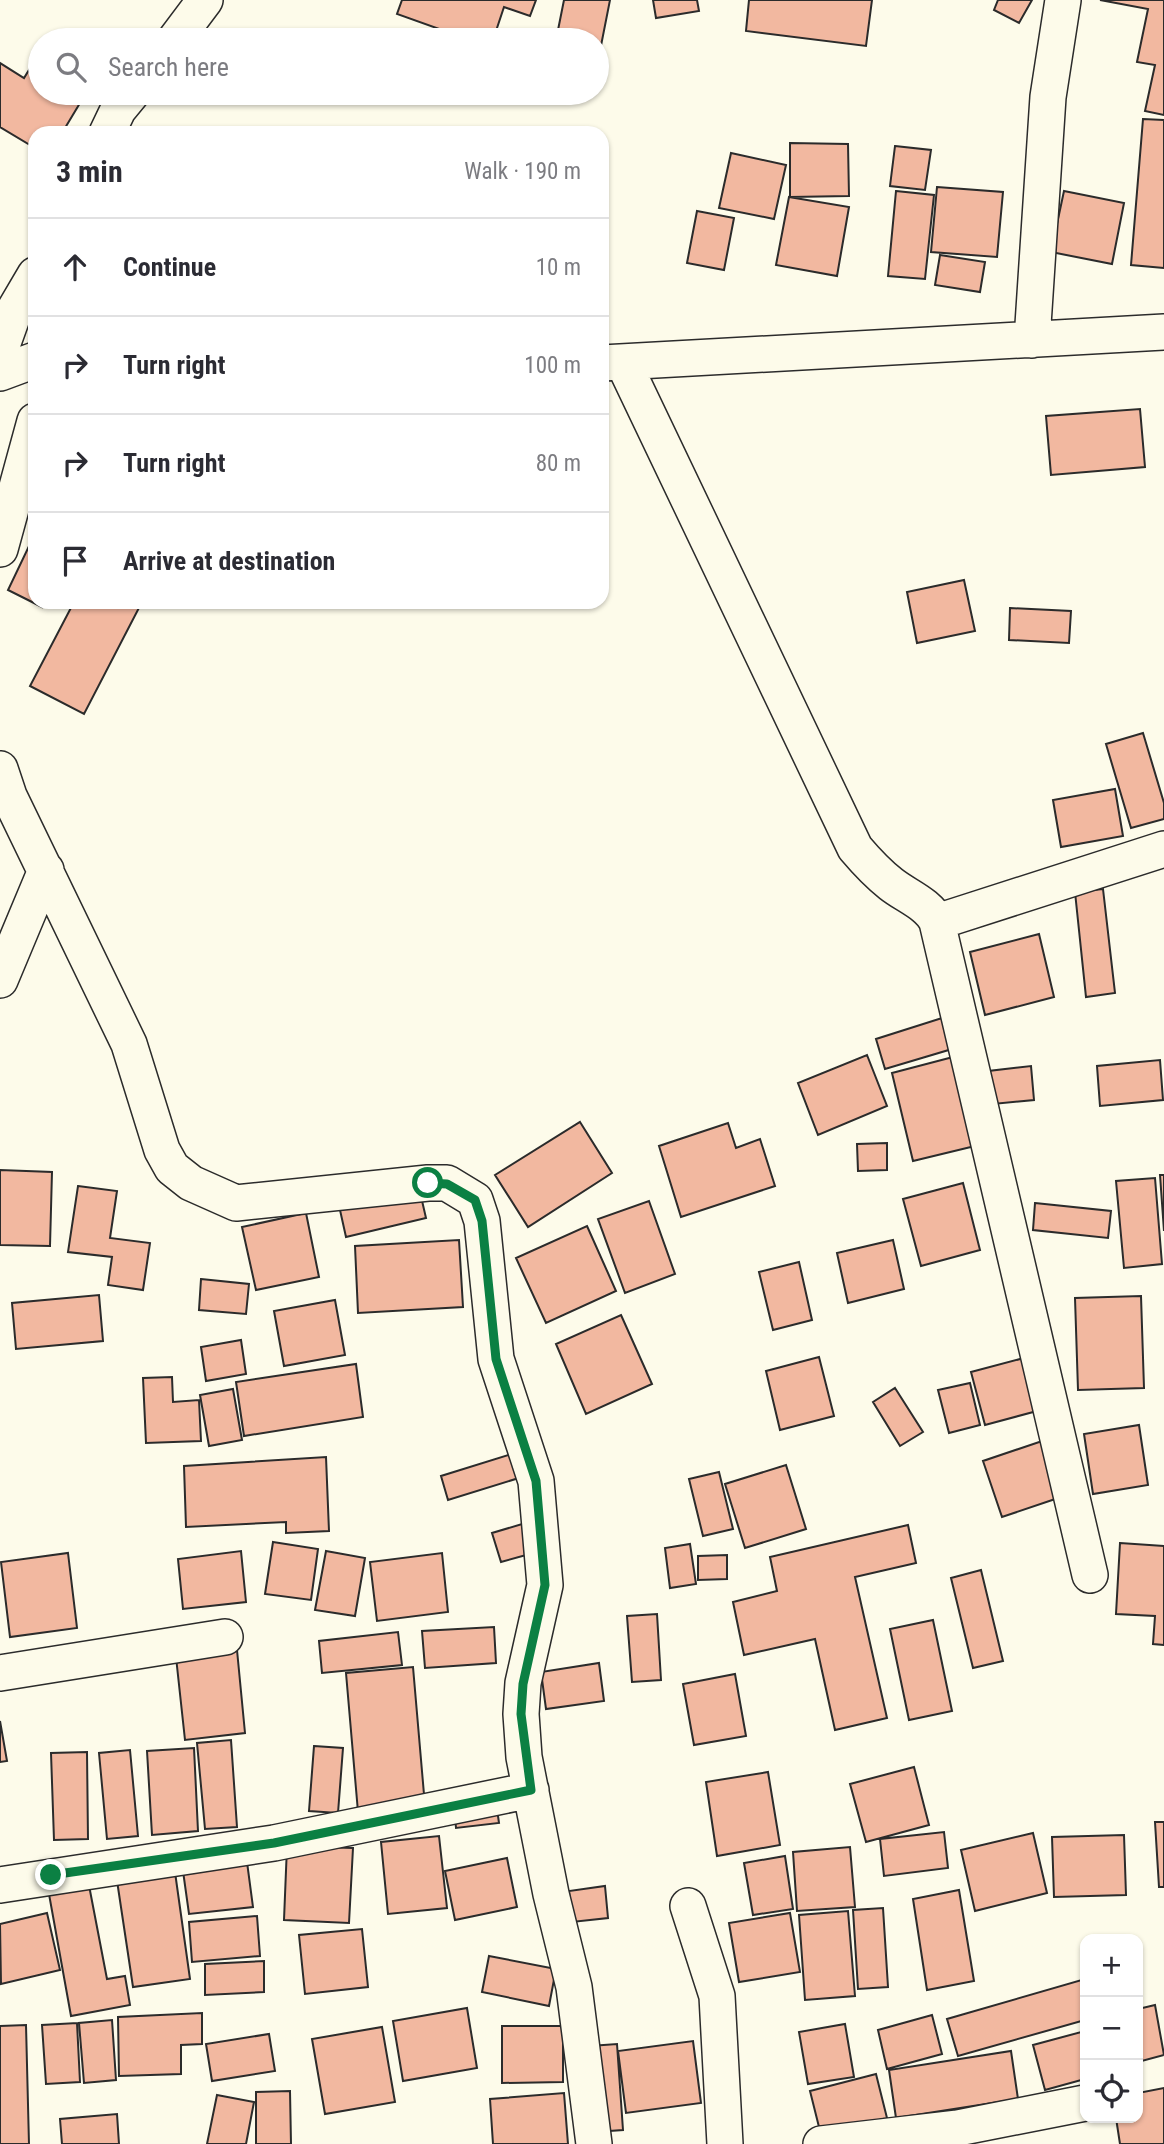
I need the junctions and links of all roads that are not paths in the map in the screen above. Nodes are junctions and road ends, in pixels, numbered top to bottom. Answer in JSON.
{"nodes":[{"id":1,"x":205,"y":0,"type":"edge"},
{"id":2,"x":1063,"y":0,"type":"edge"},
{"id":3,"x":184,"y":28,"type":"edge"},
{"id":4,"x":122,"y":105,"type":"edge"},
{"id":5,"x":110,"y":126,"type":"edge"},
{"id":6,"x":28,"y":287,"type":"edge"},
{"id":7,"x":1164,"y":332,"type":"edge"},
{"id":8,"x":1032,"y":340,"type":"junction"},
{"id":9,"x":0,"y":351,"type":"edge"},
{"id":10,"x":28,"y":363,"type":"edge"},
{"id":11,"x":613,"y":364,"type":"edge"},
{"id":12,"x":0,"y":373,"type":"edge"},
{"id":13,"x":28,"y":447,"type":"edge"},
{"id":14,"x":0,"y":549,"type":"edge"},
{"id":15,"x":0,"y":769,"type":"edge"},
{"id":16,"x":1164,"y":849,"type":"edge"},
{"id":17,"x":46,"y":870,"type":"junction"},
{"id":18,"x":937,"y":922,"type":"junction"},
{"id":19,"x":0,"y":980,"type":"edge"},
{"id":20,"x":1090,"y":1575,"type":"dead end"},
{"id":21,"x":225,"y":1637,"type":"dead end"},
{"id":22,"x":0,"y":1673,"type":"edge"},
{"id":23,"x":531,"y":1790,"type":"junction"},
{"id":24,"x":0,"y":1885,"type":"edge"},
{"id":25,"x":688,"y":1906,"type":"dead end"},
{"id":26,"x":1080,"y":2104,"type":"edge"},
{"id":27,"x":957,"y":2136,"type":"edge"},
{"id":28,"x":594,"y":2144,"type":"edge"},
{"id":29,"x":725,"y":2144,"type":"edge"},
{"id":30,"x":821,"y":2144,"type":"edge"}],
"edges":[{"from":1,"to":3,"type":"street"},
{"from":2,"to":8,"type":"street"},
{"from":4,"to":5,"type":"street"},
{"from":6,"to":9,"type":"street"},
{"from":7,"to":8,"type":"street"},
{"from":8,"to":11,"type":"street"},
{"from":10,"to":12,"type":"street"},
{"from":11,"to":18,"type":"street"},
{"from":13,"to":14,"type":"street"},
{"from":15,"to":17,"type":"street"},
{"from":16,"to":18,"type":"street"},
{"from":17,"to":19,"type":"street"},
{"from":17,"to":23,"type":"street"},
{"from":18,"to":20,"type":"street"},
{"from":21,"to":22,"type":"street"},
{"from":23,"to":24,"type":"street"},
{"from":23,"to":28,"type":"street"},
{"from":25,"to":29,"type":"street"},
{"from":26,"to":27,"type":"street"},
{"from":27,"to":30,"type":"street"}]}
